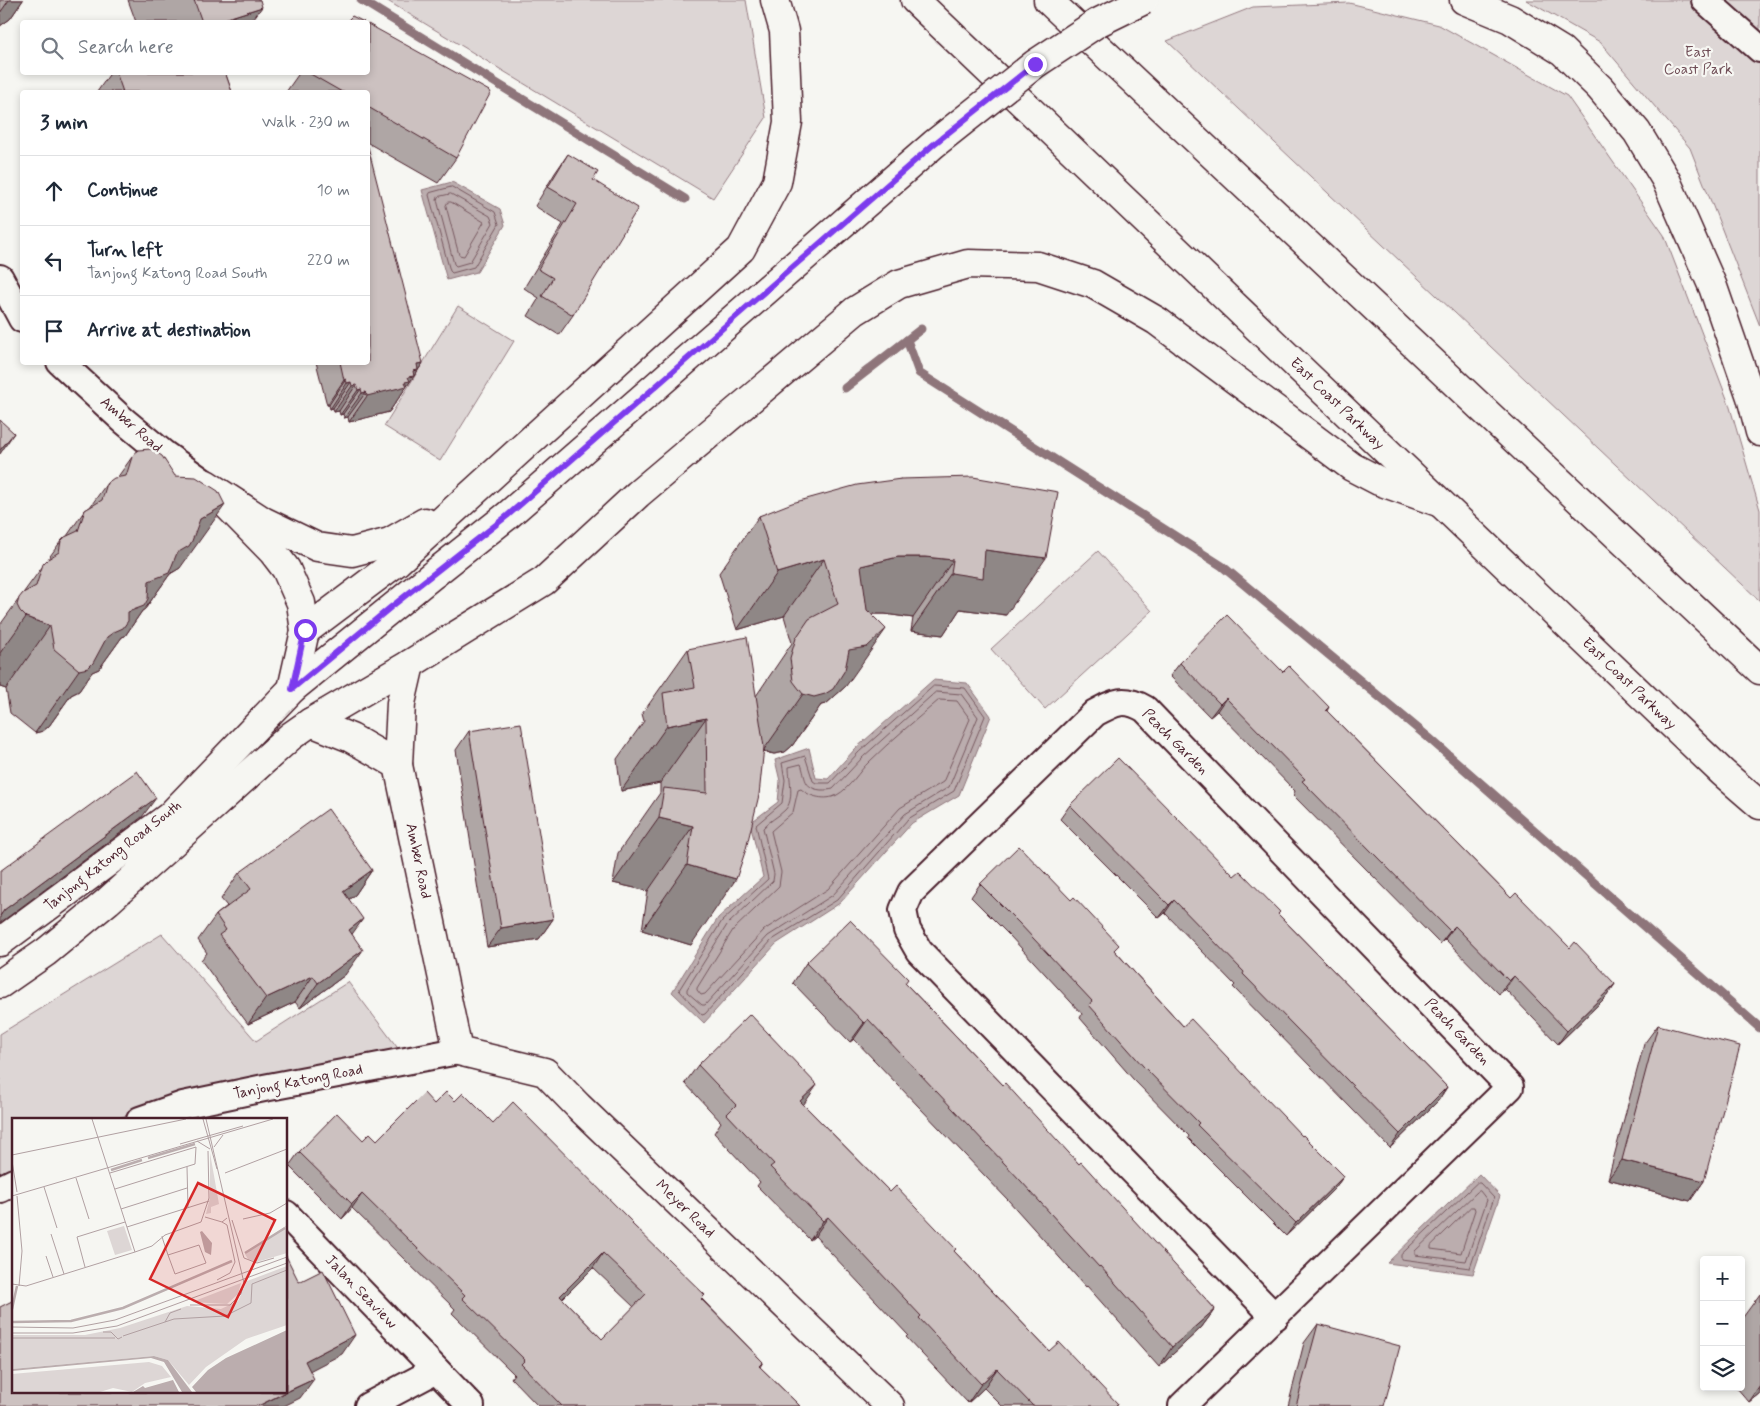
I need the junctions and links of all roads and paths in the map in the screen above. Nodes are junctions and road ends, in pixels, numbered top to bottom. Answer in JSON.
{"nodes":[{"id":1,"x":775,"y":0,"type":"edge"},
{"id":2,"x":915,"y":0,"type":"edge"},
{"id":3,"x":1048,"y":0,"type":"edge"},
{"id":4,"x":1144,"y":0,"type":"edge"},
{"id":5,"x":1464,"y":0,"type":"edge"},
{"id":6,"x":1705,"y":0,"type":"edge"},
{"id":7,"x":1760,"y":49,"type":"edge"},
{"id":8,"x":0,"y":278,"type":"edge"},
{"id":9,"x":20,"y":315,"type":"edge"},
{"id":10,"x":63,"y":365,"type":"edge"},
{"id":11,"x":1760,"y":432,"type":"edge"},
{"id":12,"x":206,"y":484,"type":"junction"},
{"id":13,"x":467,"y":498,"type":"junction"},
{"id":14,"x":1438,"y":502,"type":"junction"},
{"id":15,"x":305,"y":630,"type":"junction"},
{"id":16,"x":410,"y":664,"type":"junction"},
{"id":17,"x":1760,"y":670,"type":"edge"},
{"id":18,"x":292,"y":689,"type":"junction"},
{"id":19,"x":311,"y":722,"type":"junction"},
{"id":20,"x":398,"y":765,"type":"junction"},
{"id":21,"x":1760,"y":805,"type":"edge"},
{"id":22,"x":0,"y":942,"type":"edge"},
{"id":23,"x":0,"y":984,"type":"edge"},
{"id":24,"x":458,"y":1051,"type":"junction"},
{"id":25,"x":191,"y":1112,"type":"edge"},
{"id":26,"x":153,"y":1118,"type":"edge"},
{"id":27,"x":12,"y":1183,"type":"edge"},
{"id":28,"x":0,"y":1189,"type":"edge"},
{"id":29,"x":288,"y":1216,"type":"edge"},
{"id":30,"x":1275,"y":1317,"type":"junction"},
{"id":31,"x":436,"y":1370,"type":"junction"},
{"id":32,"x":368,"y":1406,"type":"edge"},
{"id":33,"x":471,"y":1406,"type":"edge"},
{"id":34,"x":890,"y":1406,"type":"edge"},
{"id":35,"x":1182,"y":1406,"type":"edge"}],
"edges":[{"from":1,"to":13,"type":"main road"},
{"from":2,"to":14,"type":"main road","name":"East Coast Parkway"},
{"from":3,"to":17,"type":"main road"},
{"from":4,"to":18,"type":"main road","name":"Tanjong Katong Road South","bridge":true},
{"from":5,"to":11,"type":"main road"},
{"from":6,"to":7,"type":"street"},
{"from":8,"to":9,"type":"street"},
{"from":10,"to":12,"type":"street","name":"Amber Road"},
{"from":12,"to":13,"type":"main road"},
{"from":12,"to":15,"type":"main road"},
{"from":13,"to":15,"type":"main road"},
{"from":14,"to":16,"type":"main road","name":"Tanjong Katong Road South"},
{"from":14,"to":21,"type":"main road","name":"East Coast Parkway"},
{"from":15,"to":18,"type":"main road"},
{"from":16,"to":19,"type":"main road","name":"Tanjong Katong Road South"},
{"from":16,"to":20,"type":"main road","name":"Amber Road"},
{"from":18,"to":22,"type":"main road","name":"Tanjong Katong Road South"},
{"from":19,"to":20,"type":"main road"},
{"from":19,"to":23,"type":"main road","name":"Tanjong Katong Road South"},
{"from":20,"to":24,"type":"main road","name":"Amber Road"},
{"from":24,"to":25,"type":"street","name":"Tanjong Katong Road"},
{"from":24,"to":34,"type":"main road","name":"Meyer Road"},
{"from":25,"to":26,"type":"street","name":"Tanjong Katong Road"},
{"from":27,"to":28,"type":"street"},
{"from":29,"to":31,"type":"street","name":"Jalan Seaview"},
{"from":30,"to":30,"type":"street","name":"Peach Garden"},
{"from":30,"to":35,"type":"street","name":"Peach Garden"},
{"from":31,"to":32,"type":"street"},
{"from":31,"to":33,"type":"street","name":"Jalan Seaview"}]}
